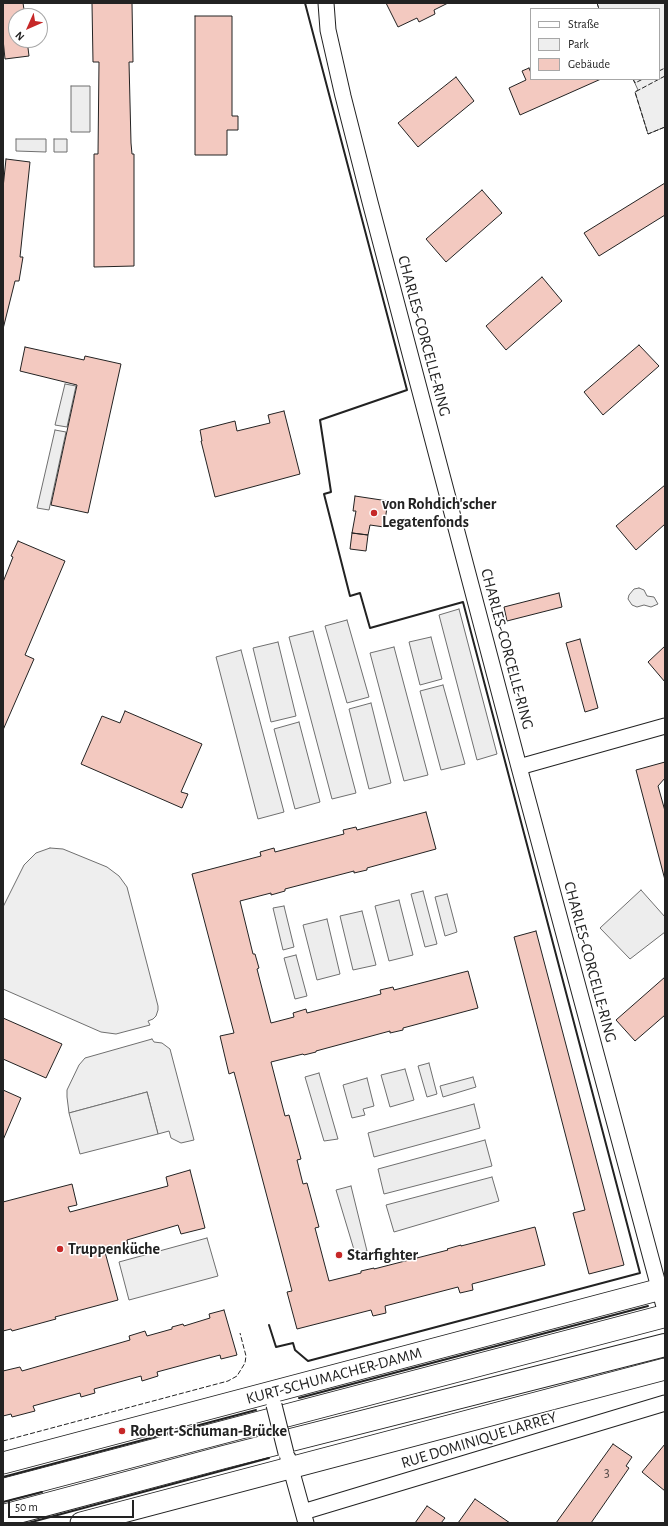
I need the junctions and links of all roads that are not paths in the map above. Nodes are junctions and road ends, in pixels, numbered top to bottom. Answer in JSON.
{"nodes":[{"id":1,"x":326,"y":3,"type":"edge"},
{"id":2,"x":665,"y":726,"type":"edge"},
{"id":3,"x":519,"y":767,"type":"junction"},
{"id":4,"x":664,"y":1301,"type":"edge"},
{"id":5,"x":665,"y":1345,"type":"edge"},
{"id":6,"x":665,"y":1368,"type":"edge"},
{"id":7,"x":272,"y":1399,"type":"junction"},
{"id":8,"x":665,"y":1403,"type":"edge"},
{"id":9,"x":288,"y":1460,"type":"junction"},
{"id":10,"x":3,"y":1463,"type":"edge"},
{"id":11,"x":3,"y":1490,"type":"edge"},
{"id":12,"x":3,"y":1516,"type":"edge"},
{"id":13,"x":304,"y":1517,"type":"edge"},
{"id":14,"x":81,"y":1523,"type":"edge"}],
"edges":[{"from":1,"to":3,"type":"street","name":"CHARLES-CORCELLE-RING"},
{"from":2,"to":3,"type":"street"},
{"from":3,"to":4,"type":"street","name":"CHARLES-CORCELLE-RING"},
{"from":4,"to":7,"type":"main road","name":"KURT-SCHUMACHER-DAMM"},
{"from":4,"to":11,"type":"highway"},
{"from":5,"to":12,"type":"highway"},
{"from":6,"to":9,"type":"main road"},
{"from":7,"to":9,"type":"street","bridge":true},
{"from":7,"to":10,"type":"main road","name":"KURT-SCHUMACHER-DAMM"},
{"from":8,"to":13,"type":"street","name":"RUE DOMINIQUE LARREY"},
{"from":9,"to":13,"type":"street"},
{"from":9,"to":14,"type":"main road"}]}
